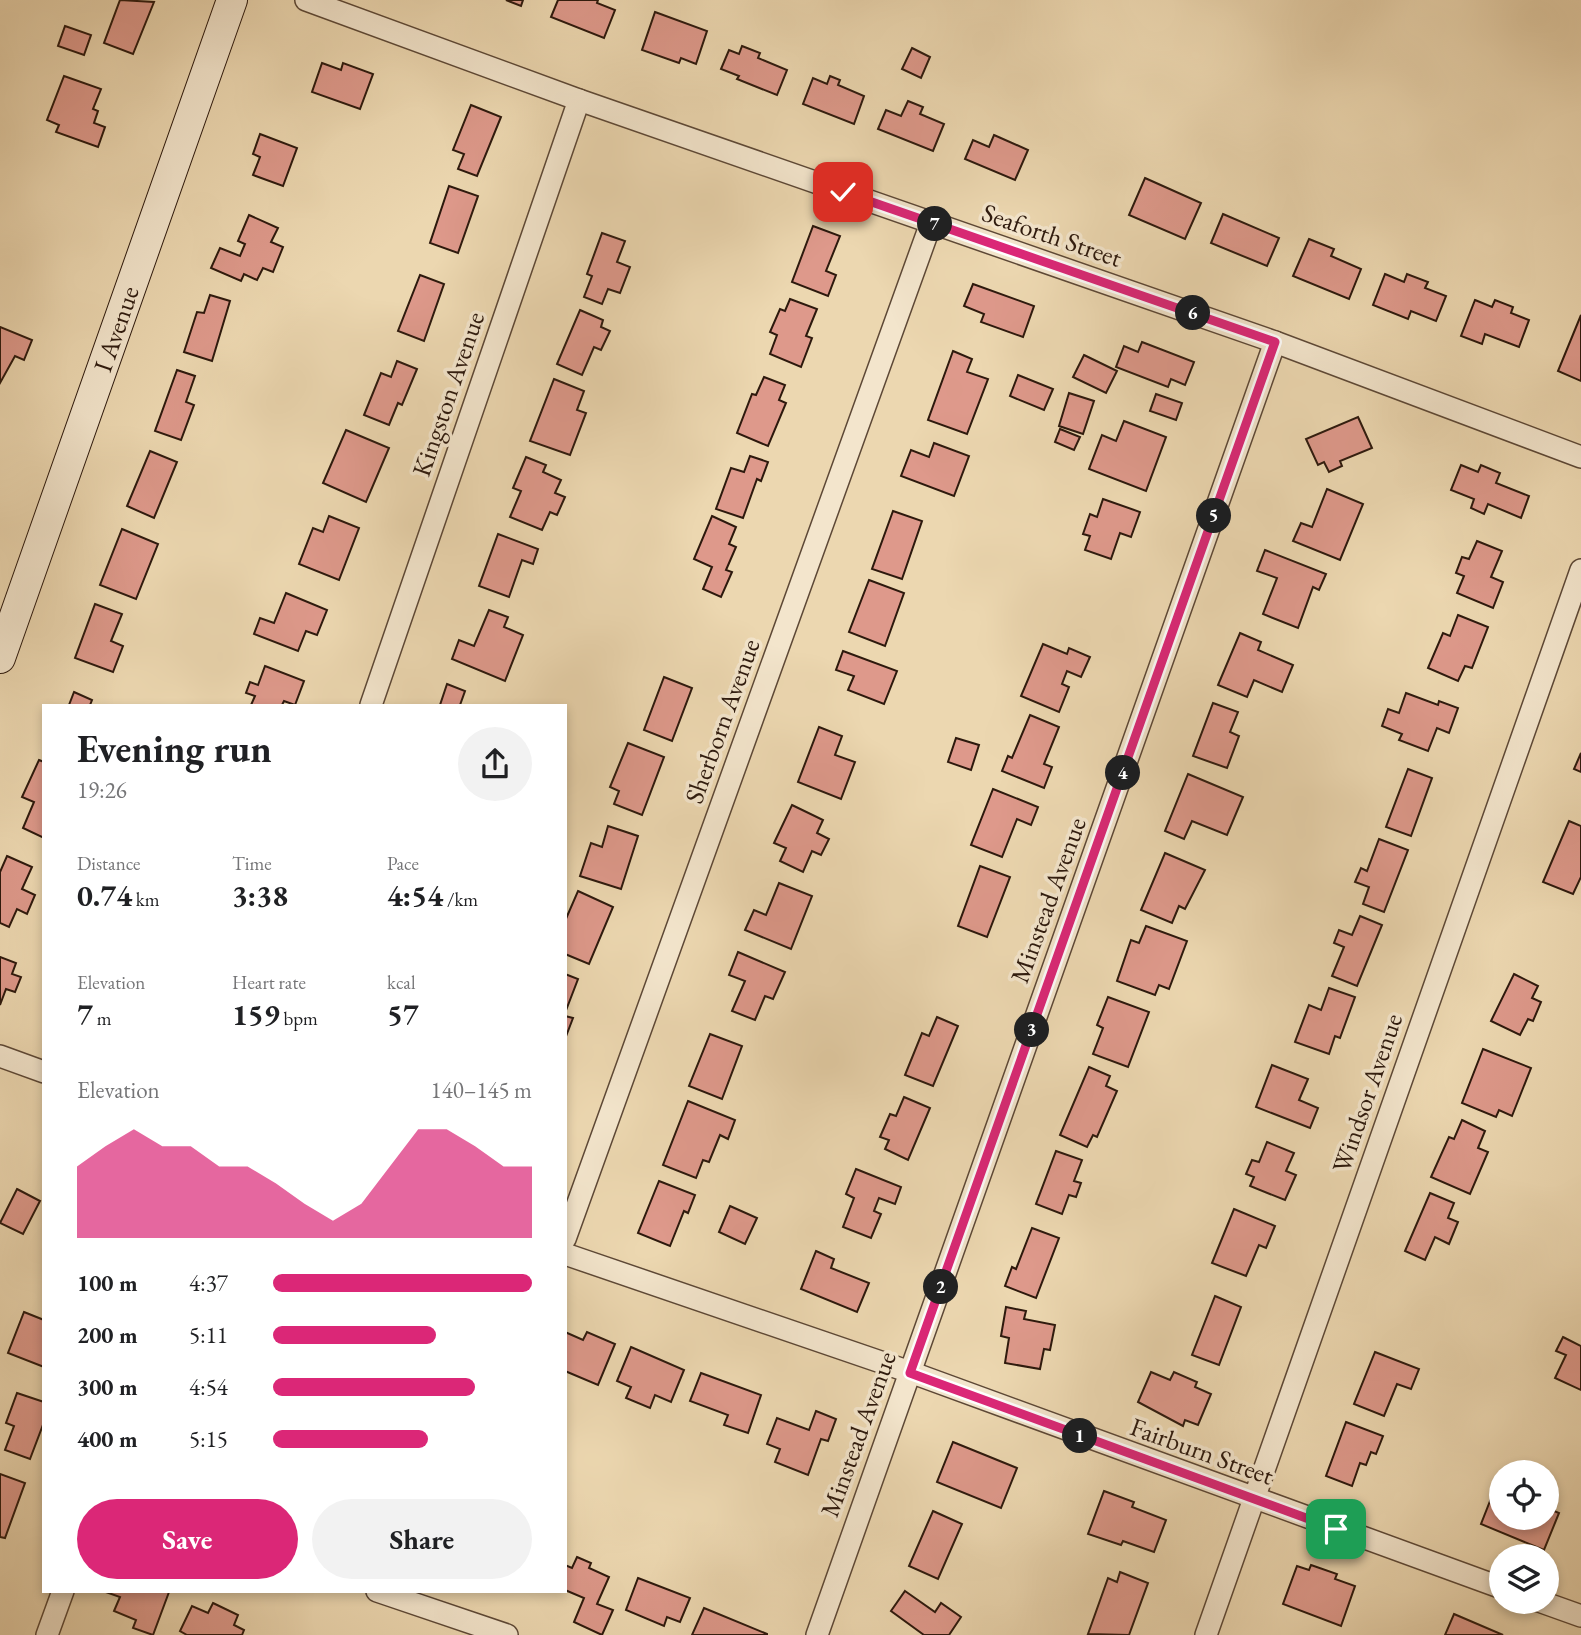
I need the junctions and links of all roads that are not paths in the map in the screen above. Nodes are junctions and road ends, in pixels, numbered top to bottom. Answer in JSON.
{"nodes":[{"id":1,"x":232,"y":0,"type":"edge"},
{"id":2,"x":306,"y":0,"type":"edge"},
{"id":3,"x":579,"y":100,"type":"junction"},
{"id":4,"x":931,"y":223,"type":"junction"},
{"id":5,"x":1275,"y":342,"type":"junction"},
{"id":6,"x":1581,"y":457,"type":"edge"},
{"id":7,"x":1581,"y":570,"type":"edge"},
{"id":8,"x":0,"y":658,"type":"edge"},
{"id":9,"x":370,"y":704,"type":"edge"},
{"id":10,"x":0,"y":1056,"type":"edge"},
{"id":11,"x":42,"y":1071,"type":"edge"},
{"id":12,"x":567,"y":1233,"type":"edge"},
{"id":13,"x":567,"y":1255,"type":"edge"},
{"id":14,"x":910,"y":1373,"type":"junction"},
{"id":15,"x":1254,"y":1500,"type":"junction"},
{"id":16,"x":1489,"y":1583,"type":"edge"},
{"id":17,"x":62,"y":1593,"type":"edge"},
{"id":18,"x":383,"y":1593,"type":"edge"},
{"id":19,"x":1559,"y":1608,"type":"edge"},
{"id":20,"x":1581,"y":1616,"type":"edge"},
{"id":21,"x":47,"y":1635,"type":"edge"},
{"id":22,"x":507,"y":1635,"type":"edge"},
{"id":23,"x":817,"y":1635,"type":"edge"},
{"id":24,"x":1206,"y":1635,"type":"edge"}],
"edges":[{"from":1,"to":8,"type":"main road","name":"I Avenue"},
{"from":2,"to":3,"type":"street","name":"Seaforth Street"},
{"from":3,"to":4,"type":"street","name":"Seaforth Street"},
{"from":3,"to":9,"type":"street","name":"Kingston Avenue"},
{"from":4,"to":5,"type":"street","name":"Seaforth Street"},
{"from":4,"to":12,"type":"street","name":"Sherborn Avenue"},
{"from":5,"to":6,"type":"street","name":"Seaforth Street"},
{"from":5,"to":14,"type":"street","name":"Minstead Avenue"},
{"from":7,"to":15,"type":"street","name":"Windsor Avenue"},
{"from":10,"to":11,"type":"street"},
{"from":13,"to":14,"type":"street","name":"Fairburn Street"},
{"from":14,"to":15,"type":"street","name":"Fairburn Street"},
{"from":14,"to":23,"type":"street","name":"Minstead Avenue"},
{"from":15,"to":16,"type":"street","name":"Fairburn Street"},
{"from":15,"to":24,"type":"street","name":"Windsor Avenue"},
{"from":17,"to":21,"type":"street"},
{"from":18,"to":22,"type":"street"},
{"from":19,"to":20,"type":"street"}]}
